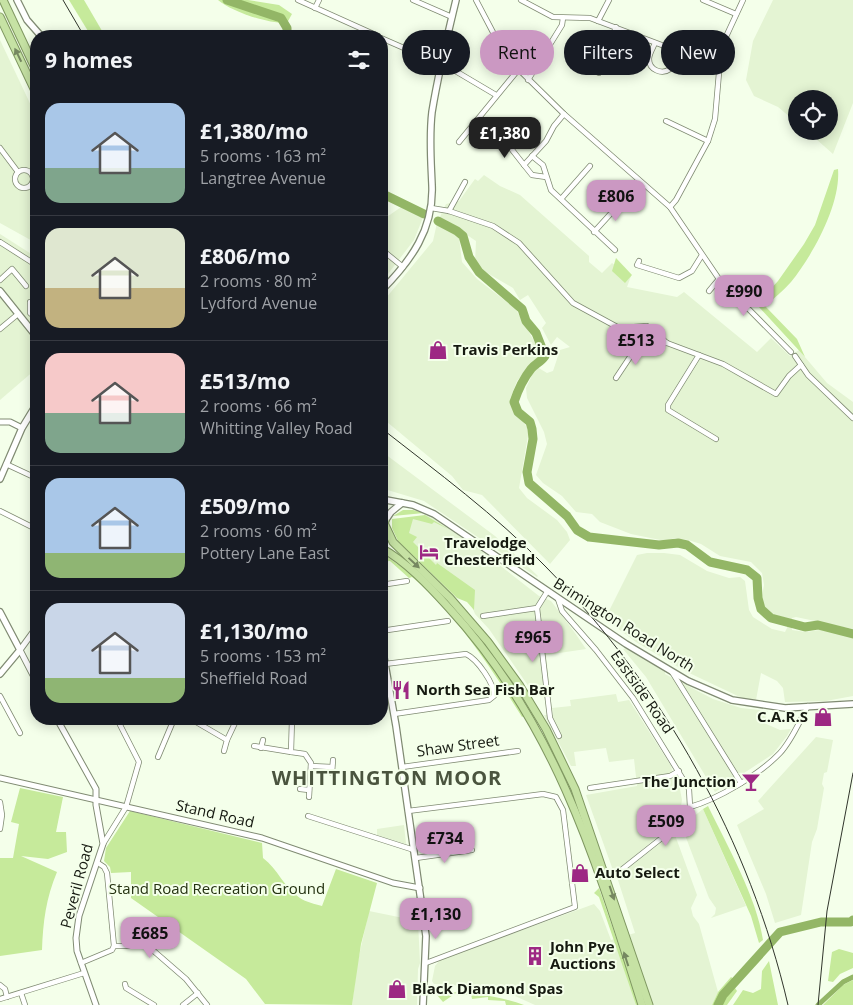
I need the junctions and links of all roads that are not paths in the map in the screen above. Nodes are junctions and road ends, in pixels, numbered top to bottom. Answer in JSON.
{"nodes":[{"id":1,"x":3,"y":0,"type":"edge"},
{"id":2,"x":17,"y":0,"type":"edge"},
{"id":3,"x":298,"y":0,"type":"edge"},
{"id":4,"x":319,"y":0,"type":"edge"},
{"id":5,"x":413,"y":0,"type":"edge"},
{"id":6,"x":456,"y":0,"type":"edge"},
{"id":7,"x":476,"y":0,"type":"edge"},
{"id":8,"x":521,"y":0,"type":"edge"},
{"id":9,"x":609,"y":0,"type":"edge"},
{"id":10,"x":703,"y":0,"type":"edge"},
{"id":11,"x":744,"y":0,"type":"edge"},
{"id":12,"x":315,"y":8,"type":"junction"},
{"id":13,"x":736,"y":14,"type":"junction"},
{"id":14,"x":452,"y":16,"type":"junction"},
{"id":15,"x":0,"y":18,"type":"edge"},
{"id":16,"x":563,"y":18,"type":"junction"},
{"id":17,"x":598,"y":21,"type":"junction"},
{"id":18,"x":616,"y":27,"type":"junction"},
{"id":19,"x":36,"y":30,"type":"edge"},
{"id":20,"x":364,"y":30,"type":"edge"},
{"id":21,"x":449,"y":30,"type":"edge"},
{"id":22,"x":491,"y":30,"type":"edge"},
{"id":23,"x":615,"y":30,"type":"edge"},
{"id":24,"x":729,"y":30,"type":"edge"},
{"id":25,"x":388,"y":41,"type":"edge"},
{"id":26,"x":655,"y":43,"type":"junction"},
{"id":27,"x":661,"y":45,"type":"edge"},
{"id":28,"x":402,"y":47,"type":"edge"},
{"id":29,"x":30,"y":57,"type":"edge"},
{"id":30,"x":661,"y":72,"type":"edge"},
{"id":31,"x":440,"y":75,"type":"edge"},
{"id":32,"x":461,"y":75,"type":"edge"},
{"id":33,"x":514,"y":75,"type":"edge"},
{"id":34,"x":523,"y":75,"type":"edge"},
{"id":35,"x":719,"y":75,"type":"edge"},
{"id":36,"x":30,"y":80,"type":"edge"},
{"id":37,"x":528,"y":80,"type":"junction"},
{"id":38,"x":496,"y":95,"type":"junction"},
{"id":39,"x":564,"y":114,"type":"junction"},
{"id":40,"x":666,"y":121,"type":"dead end"},
{"id":41,"x":474,"y":125,"type":"junction"},
{"id":42,"x":708,"y":141,"type":"junction"},
{"id":43,"x":459,"y":142,"type":"dead end"},
{"id":44,"x":0,"y":148,"type":"edge"},
{"id":45,"x":532,"y":156,"type":"junction"},
{"id":46,"x":524,"y":165,"type":"junction"},
{"id":47,"x":590,"y":166,"type":"dead end"},
{"id":48,"x":18,"y":172,"type":"dead end"},
{"id":49,"x":546,"y":176,"type":"junction"},
{"id":50,"x":465,"y":182,"type":"dead end"},
{"id":51,"x":561,"y":199,"type":"junction"},
{"id":52,"x":624,"y":199,"type":"dead end"},
{"id":53,"x":670,"y":207,"type":"junction"},
{"id":54,"x":432,"y":208,"type":"junction"},
{"id":55,"x":449,"y":211,"type":"junction"},
{"id":56,"x":594,"y":232,"type":"junction"},
{"id":57,"x":0,"y":242,"type":"edge"},
{"id":58,"x":615,"y":250,"type":"dead end"},
{"id":59,"x":388,"y":254,"type":"edge"},
{"id":60,"x":702,"y":255,"type":"junction"},
{"id":61,"x":30,"y":261,"type":"edge"},
{"id":62,"x":639,"y":261,"type":"dead end"},
{"id":63,"x":403,"y":266,"type":"junction"},
{"id":64,"x":719,"y":279,"type":"junction"},
{"id":65,"x":0,"y":280,"type":"edge"},
{"id":66,"x":388,"y":283,"type":"edge"},
{"id":67,"x":26,"y":286,"type":"dead end"},
{"id":68,"x":0,"y":291,"type":"edge"},
{"id":69,"x":709,"y":291,"type":"dead end"},
{"id":70,"x":30,"y":302,"type":"edge"},
{"id":71,"x":30,"y":313,"type":"joint"},
{"id":72,"x":20,"y":317,"type":"junction"},
{"id":73,"x":639,"y":327,"type":"junction"},
{"id":74,"x":619,"y":328,"type":"junction"},
{"id":75,"x":0,"y":329,"type":"edge"},
{"id":76,"x":30,"y":329,"type":"edge"},
{"id":77,"x":653,"y":331,"type":"junction"},
{"id":78,"x":638,"y":340,"type":"junction"},
{"id":79,"x":648,"y":343,"type":"junction"},
{"id":80,"x":667,"y":343,"type":"junction"},
{"id":81,"x":699,"y":355,"type":"junction"},
{"id":82,"x":801,"y":365,"type":"junction"},
{"id":83,"x":616,"y":378,"type":"dead end"},
{"id":84,"x":30,"y":415,"type":"edge"},
{"id":85,"x":853,"y":418,"type":"edge"},
{"id":86,"x":0,"y":422,"type":"edge"},
{"id":87,"x":22,"y":428,"type":"junction"},
{"id":88,"x":716,"y":439,"type":"dead end"},
{"id":89,"x":6,"y":464,"type":"junction"},
{"id":90,"x":1,"y":475,"type":"edge"},
{"id":91,"x":30,"y":475,"type":"edge"},
{"id":92,"x":388,"y":500,"type":"edge"},
{"id":93,"x":402,"y":503,"type":"junction"},
{"id":94,"x":0,"y":511,"type":"edge"},
{"id":95,"x":388,"y":518,"type":"edge"},
{"id":96,"x":30,"y":526,"type":"edge"},
{"id":97,"x":388,"y":530,"type":"edge"},
{"id":98,"x":388,"y":553,"type":"edge"},
{"id":99,"x":407,"y":581,"type":"dead end"},
{"id":100,"x":388,"y":584,"type":"edge"},
{"id":101,"x":547,"y":592,"type":"junction"},
{"id":102,"x":558,"y":600,"type":"junction"},
{"id":103,"x":537,"y":608,"type":"junction"},
{"id":104,"x":0,"y":612,"type":"edge"},
{"id":105,"x":482,"y":616,"type":"dead end"},
{"id":106,"x":448,"y":621,"type":"dead end"},
{"id":107,"x":388,"y":630,"type":"edge"},
{"id":108,"x":30,"y":636,"type":"edge"},
{"id":109,"x":20,"y":650,"type":"junction"},
{"id":110,"x":388,"y":667,"type":"edge"},
{"id":111,"x":30,"y":669,"type":"edge"},
{"id":112,"x":671,"y":671,"type":"junction"},
{"id":113,"x":0,"y":674,"type":"edge"},
{"id":114,"x":388,"y":686,"type":"edge"},
{"id":115,"x":547,"y":692,"type":"junction"},
{"id":116,"x":539,"y":693,"type":"dead end"},
{"id":117,"x":0,"y":696,"type":"edge"},
{"id":118,"x":853,"y":704,"type":"edge"},
{"id":119,"x":808,"y":706,"type":"junction"},
{"id":120,"x":394,"y":714,"type":"junction"},
{"id":121,"x":60,"y":725,"type":"edge"},
{"id":122,"x":121,"y":725,"type":"edge"},
{"id":123,"x":171,"y":725,"type":"edge"},
{"id":124,"x":201,"y":725,"type":"edge"},
{"id":125,"x":234,"y":725,"type":"edge"},
{"id":126,"x":292,"y":725,"type":"edge"},
{"id":127,"x":20,"y":733,"type":"dead end"},
{"id":128,"x":559,"y":736,"type":"dead end"},
{"id":129,"x":227,"y":740,"type":"junction"},
{"id":130,"x":262,"y":740,"type":"dead end"},
{"id":131,"x":254,"y":746,"type":"dead end"},
{"id":132,"x":261,"y":748,"type":"junction"},
{"id":133,"x":224,"y":751,"type":"dead end"},
{"id":134,"x":518,"y":751,"type":"dead end"},
{"id":135,"x":290,"y":752,"type":"junction"},
{"id":136,"x":158,"y":757,"type":"dead end"},
{"id":137,"x":332,"y":760,"type":"dead end"},
{"id":138,"x":312,"y":766,"type":"junction"},
{"id":139,"x":332,"y":767,"type":"junction"},
{"id":140,"x":402,"y":767,"type":"junction"},
{"id":141,"x":679,"y":771,"type":"junction"},
{"id":142,"x":332,"y":773,"type":"dead end"},
{"id":143,"x":0,"y":780,"type":"edge"},
{"id":144,"x":741,"y":782,"type":"junction"},
{"id":145,"x":590,"y":788,"type":"dead end"},
{"id":146,"x":300,"y":789,"type":"dead end"},
{"id":147,"x":309,"y":790,"type":"junction"},
{"id":148,"x":309,"y":797,"type":"dead end"},
{"id":149,"x":96,"y":801,"type":"junction"},
{"id":150,"x":0,"y":802,"type":"edge"},
{"id":151,"x":126,"y":807,"type":"junction"},
{"id":152,"x":690,"y":807,"type":"junction"},
{"id":153,"x":408,"y":811,"type":"junction"},
{"id":154,"x":308,"y":816,"type":"dead end"},
{"id":155,"x":0,"y":829,"type":"edge"},
{"id":156,"x":102,"y":844,"type":"junction"},
{"id":157,"x":414,"y":850,"type":"junction"},
{"id":158,"x":472,"y":850,"type":"dead end"},
{"id":159,"x":416,"y":858,"type":"junction"},
{"id":160,"x":98,"y":863,"type":"junction"},
{"id":161,"x":620,"y":871,"type":"dead end"},
{"id":162,"x":420,"y":888,"type":"junction"},
{"id":163,"x":114,"y":946,"type":"junction"},
{"id":164,"x":81,"y":962,"type":"junction"},
{"id":165,"x":426,"y":963,"type":"junction"},
{"id":166,"x":84,"y":973,"type":"junction"},
{"id":167,"x":125,"y":984,"type":"dead end"},
{"id":168,"x":0,"y":986,"type":"edge"},
{"id":169,"x":21,"y":993,"type":"junction"},
{"id":170,"x":198,"y":993,"type":"junction"},
{"id":171,"x":7,"y":997,"type":"junction"},
{"id":172,"x":0,"y":999,"type":"edge"},
{"id":173,"x":25,"y":1005,"type":"edge"},
{"id":174,"x":96,"y":1005,"type":"edge"},
{"id":175,"x":154,"y":1005,"type":"edge"},
{"id":176,"x":184,"y":1005,"type":"edge"},
{"id":177,"x":207,"y":1005,"type":"edge"},
{"id":178,"x":423,"y":1005,"type":"edge"},
{"id":179,"x":642,"y":1005,"type":"edge"},
{"id":180,"x":649,"y":1005,"type":"edge"}],
"edges":[{"from":1,"to":29,"type":"highway"},
{"from":2,"to":19,"type":"main road"},
{"from":3,"to":12,"type":"street"},
{"from":4,"to":12,"type":"street"},
{"from":5,"to":14,"type":"street"},
{"from":6,"to":14,"type":"main road"},
{"from":7,"to":22,"type":"street"},
{"from":8,"to":16,"type":"street"},
{"from":9,"to":17,"type":"street"},
{"from":10,"to":13,"type":"street"},
{"from":11,"to":13,"type":"street"},
{"from":12,"to":20,"type":"street"},
{"from":13,"to":24,"type":"street"},
{"from":14,"to":21,"type":"main road"},
{"from":36,"to":15,"type":"highway","one_way":true},
{"from":16,"to":17,"type":"street"},
{"from":16,"to":37,"type":"street"},
{"from":17,"to":18,"type":"street"},
{"from":18,"to":23,"type":"street"},
{"from":18,"to":26,"type":"street"},
{"from":25,"to":28,"type":"street"},
{"from":26,"to":27,"type":"street"},
{"from":26,"to":30,"type":"street"},
{"from":31,"to":54,"type":"main road"},
{"from":32,"to":38,"type":"street"},
{"from":33,"to":38,"type":"street"},
{"from":34,"to":37,"type":"street"},
{"from":35,"to":42,"type":"street"},
{"from":37,"to":39,"type":"street"},
{"from":38,"to":41,"type":"street"},
{"from":39,"to":45,"type":"street"},
{"from":39,"to":53,"type":"street"},
{"from":40,"to":42,"type":"street"},
{"from":41,"to":43,"type":"street"},
{"from":41,"to":46,"type":"street"},
{"from":42,"to":53,"type":"street"},
{"from":44,"to":48,"type":"street"},
{"from":45,"to":46,"type":"street"},
{"from":45,"to":49,"type":"street"},
{"from":46,"to":49,"type":"street"},
{"from":47,"to":51,"type":"street"},
{"from":49,"to":51,"type":"street"},
{"from":50,"to":55,"type":"street"},
{"from":51,"to":56,"type":"street"},
{"from":52,"to":56,"type":"street"},
{"from":53,"to":60,"type":"street"},
{"from":54,"to":55,"type":"street"},
{"from":54,"to":63,"type":"main road"},
{"from":55,"to":74,"type":"street"},
{"from":56,"to":58,"type":"street"},
{"from":57,"to":61,"type":"street"},
{"from":59,"to":63,"type":"street"},
{"from":60,"to":62,"type":"street"},
{"from":60,"to":64,"type":"street"},
{"from":63,"to":66,"type":"main road"},
{"from":64,"to":69,"type":"street"},
{"from":64,"to":82,"type":"street"},
{"from":65,"to":67,"type":"street"},
{"from":68,"to":72,"type":"main road"},
{"from":70,"to":71,"type":"street"},
{"from":71,"to":72,"type":"street"},
{"from":72,"to":75,"type":"street"},
{"from":72,"to":76,"type":"main road"},
{"from":73,"to":74,"type":"street"},
{"from":73,"to":77,"type":"street"},
{"from":73,"to":78,"type":"street"},
{"from":74,"to":78,"type":"street"},
{"from":77,"to":79,"type":"street"},
{"from":77,"to":80,"type":"street"},
{"from":78,"to":79,"type":"street"},
{"from":78,"to":83,"type":"street"},
{"from":79,"to":80,"type":"street"},
{"from":80,"to":81,"type":"street"},
{"from":81,"to":82,"type":"street"},
{"from":81,"to":88,"type":"street"},
{"from":82,"to":85,"type":"street"},
{"from":84,"to":87,"type":"main road"},
{"from":86,"to":87,"type":"street"},
{"from":87,"to":89,"type":"main road"},
{"from":89,"to":90,"type":"main road"},
{"from":89,"to":91,"type":"street"},
{"from":92,"to":93,"type":"main road","name":"Brimington Road North"},
{"from":93,"to":95,"type":"main road"},
{"from":93,"to":101,"type":"main road","name":"Brimington Road North"},
{"from":94,"to":96,"type":"street"},
{"from":97,"to":180,"type":"highway","one_way":true},
{"from":179,"to":98,"type":"highway","one_way":true},
{"from":99,"to":100,"type":"street"},
{"from":101,"to":102,"type":"main road","name":"Brimington Road North"},
{"from":101,"to":103,"type":"street"},
{"from":102,"to":112,"type":"main road","name":"Brimington Road North"},
{"from":102,"to":141,"type":"street","name":"Eastside Road"},
{"from":103,"to":105,"type":"street"},
{"from":103,"to":115,"type":"street"},
{"from":104,"to":109,"type":"main road"},
{"from":106,"to":107,"type":"street"},
{"from":108,"to":109,"type":"street"},
{"from":109,"to":111,"type":"street"},
{"from":109,"to":113,"type":"main road"},
{"from":110,"to":120,"type":"street"},
{"from":112,"to":119,"type":"main road","name":"Brimington Road North"},
{"from":112,"to":144,"type":"street"},
{"from":114,"to":120,"type":"main road"},
{"from":115,"to":116,"type":"street"},
{"from":115,"to":128,"type":"street"},
{"from":117,"to":127,"type":"street"},
{"from":118,"to":119,"type":"main road","name":"Brimington Road North"},
{"from":119,"to":144,"type":"street"},
{"from":120,"to":140,"type":"main road"},
{"from":121,"to":149,"type":"street","name":"Peveril Road"},
{"from":122,"to":151,"type":"street"},
{"from":123,"to":136,"type":"street"},
{"from":124,"to":129,"type":"street"},
{"from":125,"to":129,"type":"street"},
{"from":126,"to":135,"type":"street"},
{"from":129,"to":133,"type":"street"},
{"from":130,"to":132,"type":"street"},
{"from":131,"to":132,"type":"street"},
{"from":132,"to":135,"type":"street"},
{"from":134,"to":140,"type":"street","name":"Shaw Street"},
{"from":135,"to":138,"type":"street"},
{"from":137,"to":139,"type":"street"},
{"from":138,"to":139,"type":"street"},
{"from":138,"to":147,"type":"street"},
{"from":139,"to":142,"type":"street"},
{"from":140,"to":153,"type":"main road"},
{"from":141,"to":145,"type":"street"},
{"from":141,"to":152,"type":"street","name":"Eastside Road"},
{"from":143,"to":149,"type":"street","name":"Stand Road"},
{"from":144,"to":152,"type":"street"},
{"from":146,"to":147,"type":"street"},
{"from":147,"to":148,"type":"street"},
{"from":149,"to":151,"type":"street","name":"Stand Road"},
{"from":149,"to":156,"type":"street","name":"Peveril Road"},
{"from":150,"to":155,"type":"street"},
{"from":151,"to":156,"type":"street"},
{"from":151,"to":162,"type":"street","name":"Stand Road"},
{"from":152,"to":161,"type":"street"},
{"from":153,"to":157,"type":"main road"},
{"from":153,"to":165,"type":"street"},
{"from":154,"to":157,"type":"street"},
{"from":156,"to":160,"type":"street","name":"Peveril Road"},
{"from":157,"to":159,"type":"main road"},
{"from":158,"to":159,"type":"street"},
{"from":159,"to":162,"type":"main road"},
{"from":160,"to":163,"type":"street"},
{"from":160,"to":164,"type":"street","name":"Peveril Road"},
{"from":162,"to":165,"type":"main road"},
{"from":163,"to":164,"type":"street"},
{"from":163,"to":170,"type":"street"},
{"from":164,"to":166,"type":"street","name":"Peveril Road"},
{"from":165,"to":178,"type":"main road"},
{"from":166,"to":169,"type":"street"},
{"from":166,"to":174,"type":"street","name":"Peveril Road"},
{"from":167,"to":175,"type":"street"},
{"from":168,"to":171,"type":"street"},
{"from":169,"to":171,"type":"street"},
{"from":169,"to":173,"type":"street"},
{"from":170,"to":176,"type":"street"},
{"from":170,"to":177,"type":"street"},
{"from":171,"to":172,"type":"street"}]}
